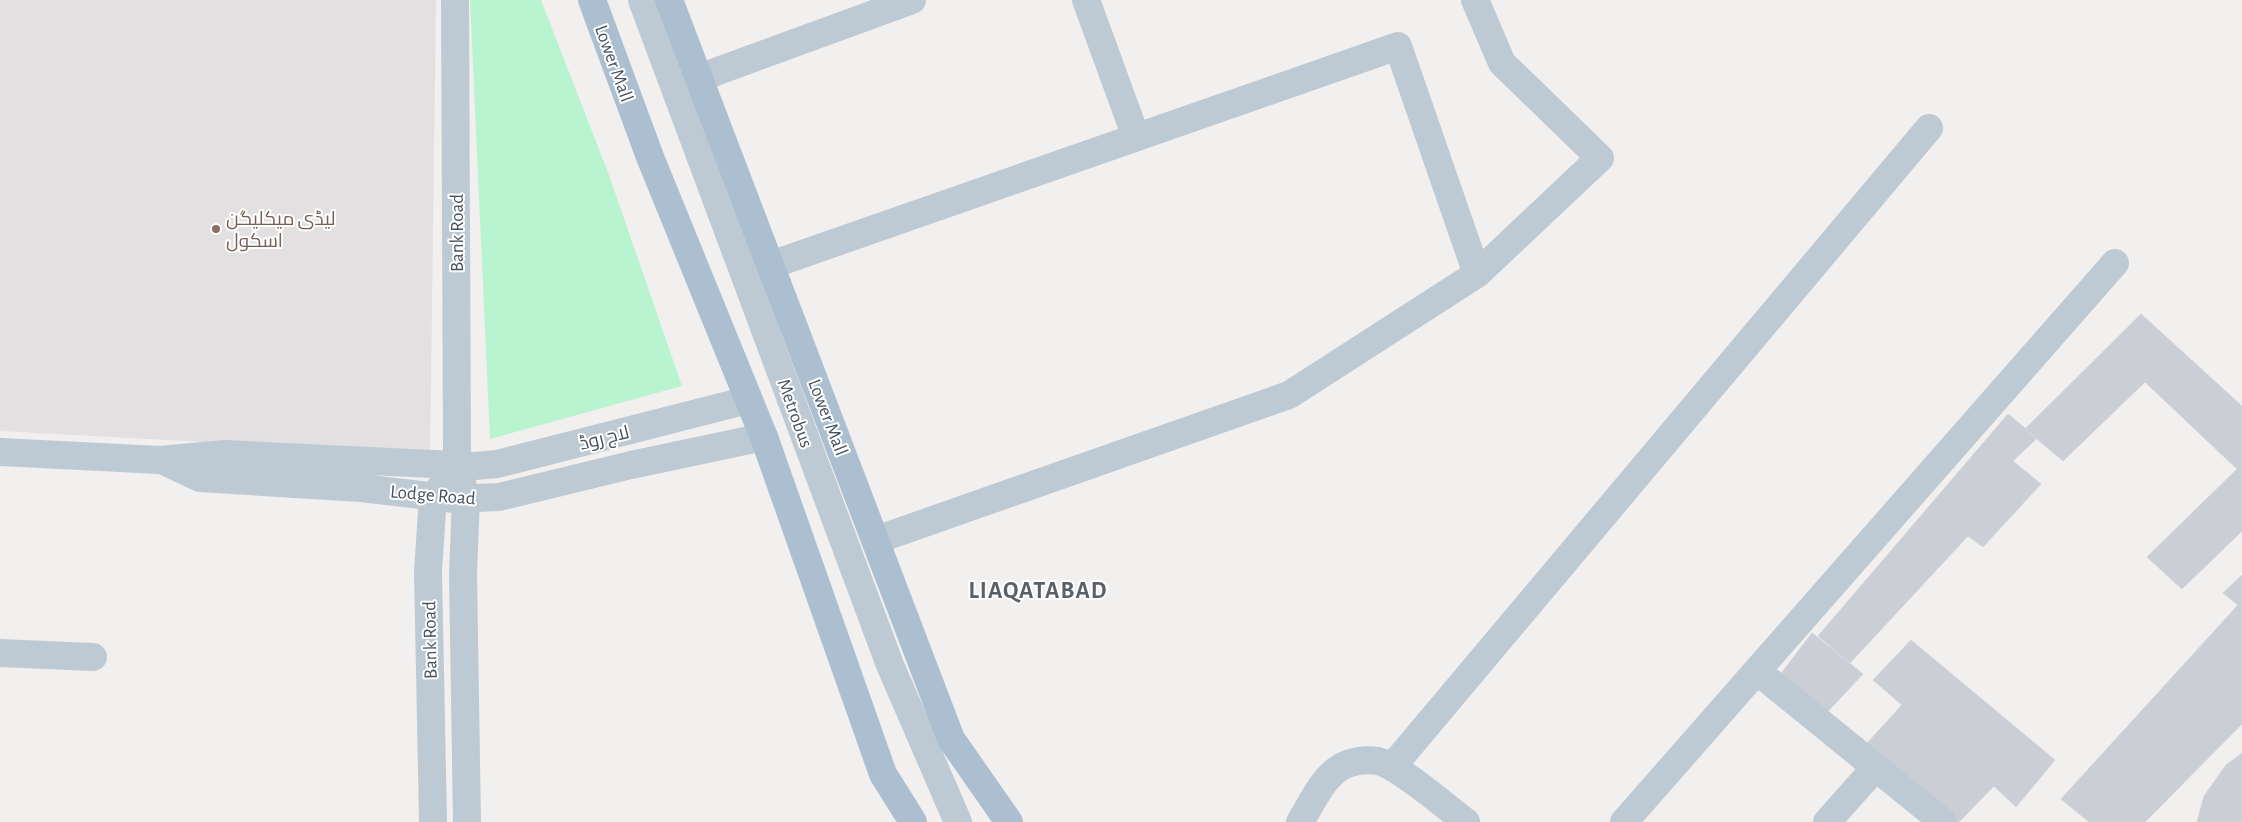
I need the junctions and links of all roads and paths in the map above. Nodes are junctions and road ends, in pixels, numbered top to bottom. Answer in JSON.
{"nodes":[{"id":1,"x":455,"y":0,"type":"edge"},
{"id":2,"x":573,"y":0,"type":"edge"},
{"id":3,"x":592,"y":0,"type":"edge"},
{"id":4,"x":642,"y":0,"type":"edge"},
{"id":5,"x":669,"y":0,"type":"edge"},
{"id":6,"x":912,"y":0,"type":"edge"},
{"id":7,"x":1086,"y":0,"type":"edge"},
{"id":8,"x":1475,"y":0,"type":"edge"},
{"id":9,"x":699,"y":78,"type":"junction"},
{"id":10,"x":1929,"y":128,"type":"dead end"},
{"id":11,"x":1136,"y":137,"type":"junction"},
{"id":12,"x":650,"y":157,"type":"junction"},
{"id":13,"x":2114,"y":263,"type":"dead end"},
{"id":14,"x":771,"y":266,"type":"junction"},
{"id":15,"x":1477,"y":274,"type":"junction"},
{"id":16,"x":748,"y":400,"type":"junction"},
{"id":17,"x":764,"y":437,"type":"junction"},
{"id":18,"x":0,"y":452,"type":"edge"},
{"id":19,"x":160,"y":460,"type":"junction"},
{"id":20,"x":458,"y":466,"type":"junction"},
{"id":21,"x":433,"y":497,"type":"junction"},
{"id":22,"x":466,"y":499,"type":"junction"},
{"id":23,"x":876,"y":540,"type":"junction"},
{"id":24,"x":0,"y":654,"type":"edge"},
{"id":25,"x":93,"y":657,"type":"dead end"},
{"id":26,"x":1757,"y":671,"type":"junction"},
{"id":27,"x":1392,"y":766,"type":"junction"},
{"id":28,"x":1876,"y":767,"type":"junction"},
{"id":29,"x":433,"y":822,"type":"edge"},
{"id":30,"x":467,"y":822,"type":"edge"},
{"id":31,"x":913,"y":822,"type":"edge"},
{"id":32,"x":958,"y":822,"type":"edge"},
{"id":33,"x":1009,"y":822,"type":"edge"},
{"id":34,"x":1300,"y":822,"type":"edge"},
{"id":35,"x":1466,"y":822,"type":"edge"},
{"id":36,"x":1624,"y":822,"type":"edge"},
{"id":37,"x":1826,"y":822,"type":"edge"},
{"id":38,"x":1943,"y":822,"type":"edge"}],
"edges":[{"from":1,"to":20,"type":"street","name":"Bank Road"},
{"from":2,"to":12,"type":"main road"},
{"from":3,"to":12,"type":"main road","name":"Lower Mall"},
{"from":4,"to":32,"type":"street","name":"Metrobus"},
{"from":5,"to":9,"type":"main road","name":"Lower Mall"},
{"from":6,"to":9,"type":"street"},
{"from":7,"to":11,"type":"street"},
{"from":8,"to":15,"type":"street"},
{"from":9,"to":14,"type":"main road","name":"Lower Mall"},
{"from":10,"to":27,"type":"street"},
{"from":11,"to":14,"type":"street"},
{"from":11,"to":15,"type":"street"},
{"from":12,"to":16,"type":"main road","name":"Lower Mall"},
{"from":13,"to":26,"type":"street"},
{"from":14,"to":23,"type":"main road","name":"Lower Mall"},
{"from":15,"to":23,"type":"street"},
{"from":16,"to":17,"type":"main road","name":"Lower Mall"},
{"from":16,"to":20,"type":"street","name":"لاج روڈ"},
{"from":17,"to":22,"type":"street","name":"Lodge Road"},
{"from":17,"to":31,"type":"main road","name":"Lower Mall"},
{"from":18,"to":19,"type":"street","name":"Lodge Road"},
{"from":19,"to":20,"type":"street","name":"Lodge Road"},
{"from":19,"to":21,"type":"street","name":"Lodge Road"},
{"from":20,"to":21,"type":"street"},
{"from":20,"to":22,"type":"street","name":"Bank Road"},
{"from":21,"to":22,"type":"street","name":"Lodge Road"},
{"from":21,"to":29,"type":"street","name":"Bank Road"},
{"from":22,"to":30,"type":"street","name":"Bank Road"},
{"from":23,"to":33,"type":"main road","name":"Lower Mall"},
{"from":24,"to":25,"type":"street"},
{"from":26,"to":28,"type":"street"},
{"from":26,"to":36,"type":"street"},
{"from":27,"to":34,"type":"street"},
{"from":27,"to":35,"type":"street"},
{"from":28,"to":37,"type":"street"},
{"from":28,"to":38,"type":"street"}]}
